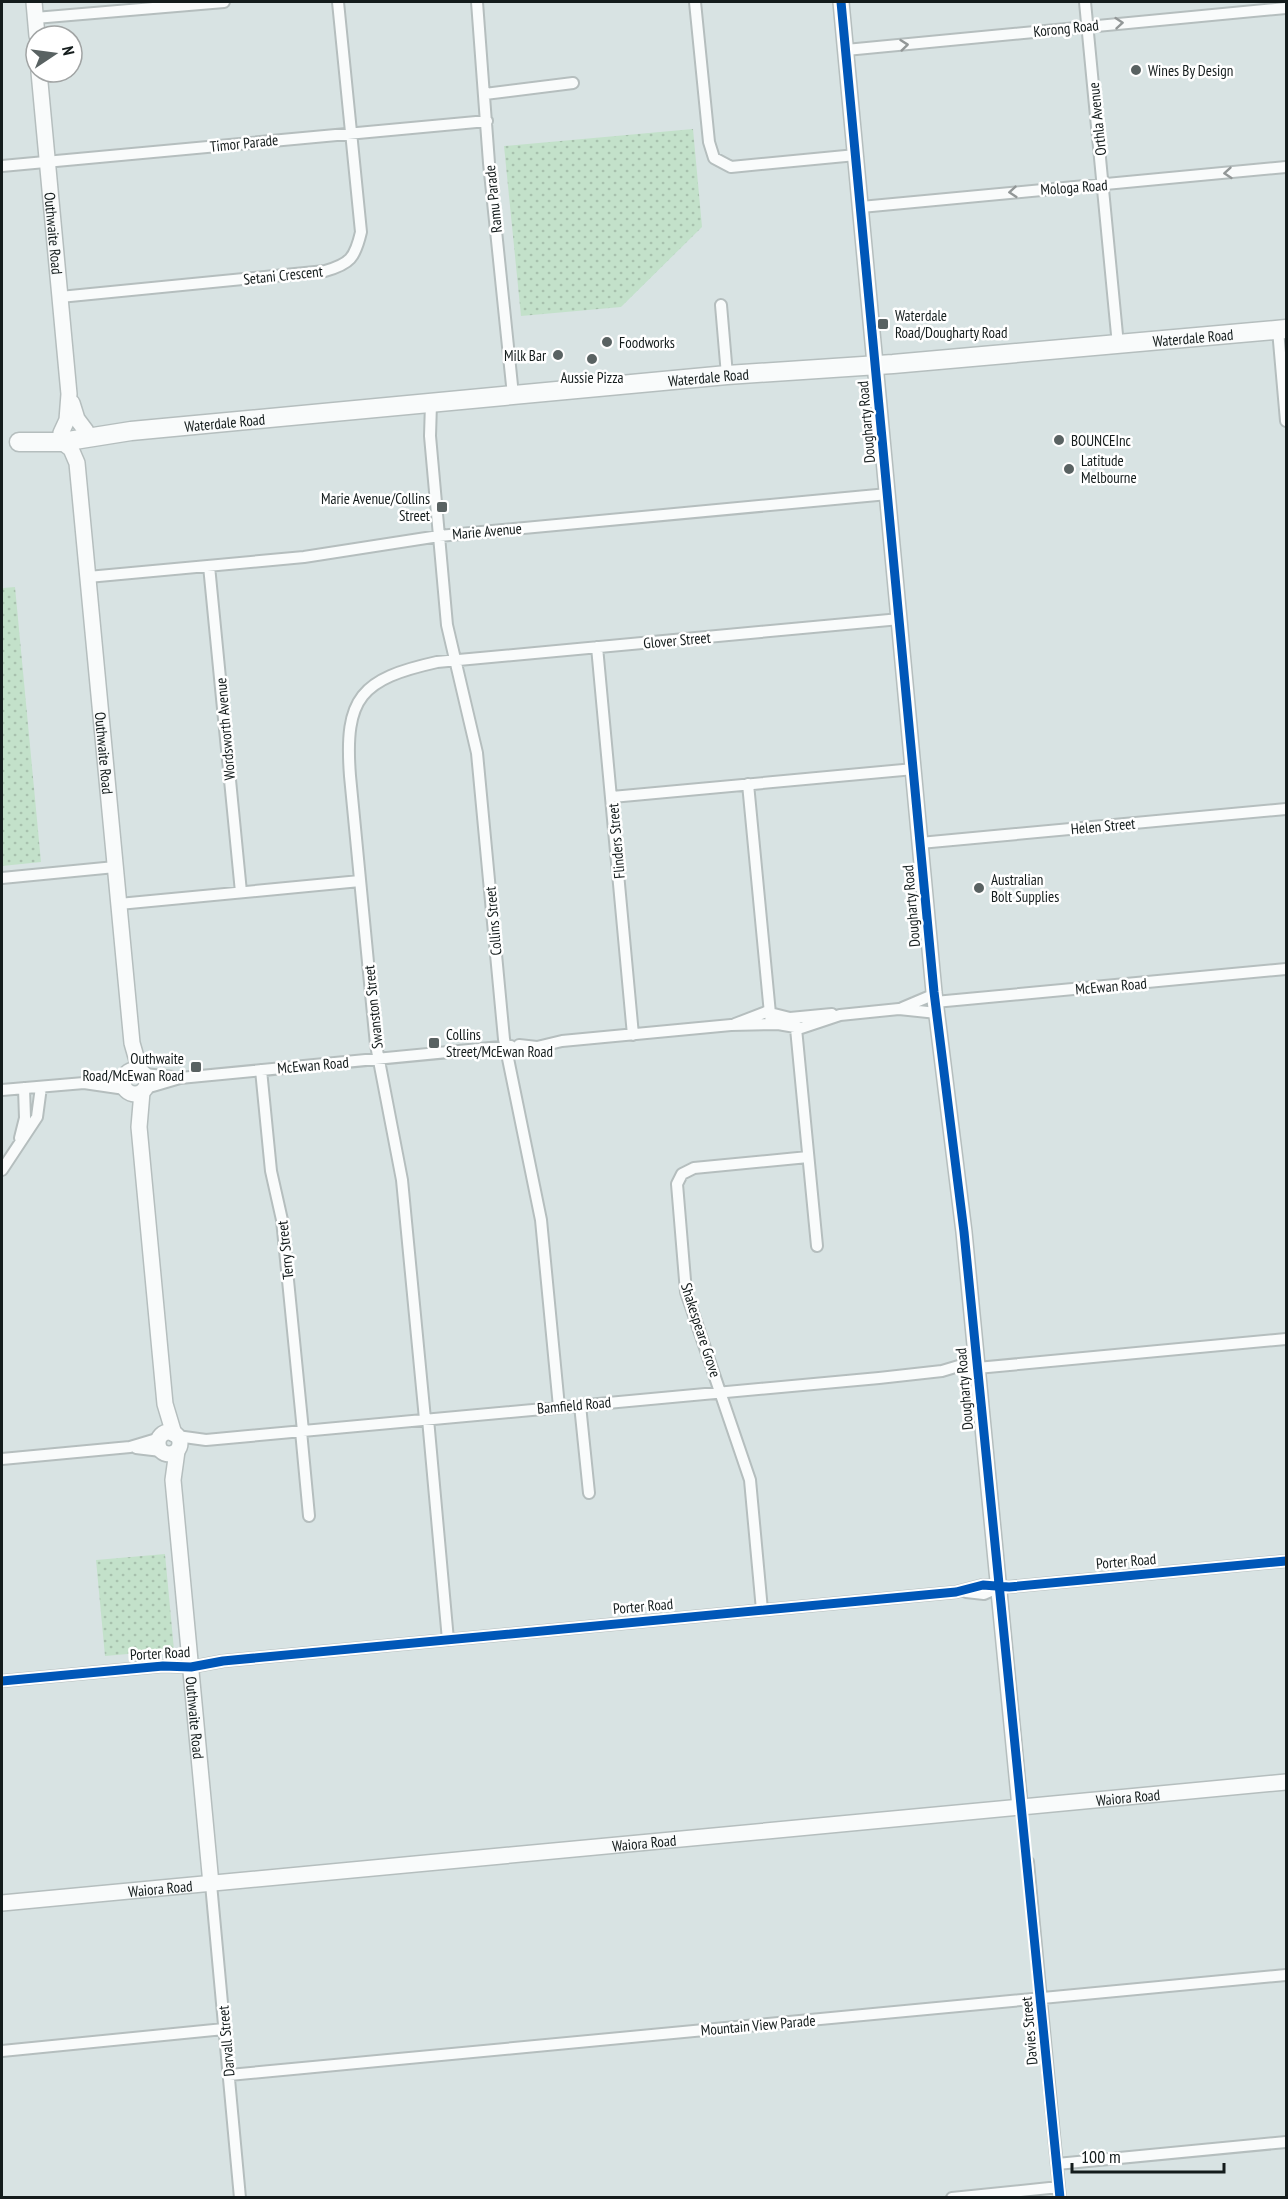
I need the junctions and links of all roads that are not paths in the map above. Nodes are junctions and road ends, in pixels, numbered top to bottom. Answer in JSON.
{"nodes":[{"id":1,"x":34,"y":2,"type":"edge"},
{"id":2,"x":224,"y":2,"type":"edge"},
{"id":3,"x":338,"y":2,"type":"edge"},
{"id":4,"x":477,"y":2,"type":"edge"},
{"id":5,"x":695,"y":2,"type":"edge"},
{"id":6,"x":841,"y":2,"type":"edge"},
{"id":7,"x":1085,"y":2,"type":"edge"},
{"id":8,"x":1287,"y":8,"type":"edge"},
{"id":9,"x":35,"y":18,"type":"junction"},
{"id":10,"x":36,"y":24,"type":"edge"},
{"id":11,"x":1087,"y":26,"type":"junction"},
{"id":12,"x":846,"y":50,"type":"junction"},
{"id":13,"x":573,"y":83,"type":"dead end"},
{"id":14,"x":40,"y":84,"type":"edge"},
{"id":15,"x":485,"y":94,"type":"junction"},
{"id":16,"x":487,"y":121,"type":"junction"},
{"id":17,"x":352,"y":133,"type":"junction"},
{"id":18,"x":856,"y":155,"type":"junction"},
{"id":19,"x":46,"y":162,"type":"junction"},
{"id":20,"x":2,"y":166,"type":"edge"},
{"id":21,"x":1287,"y":167,"type":"edge"},
{"id":22,"x":1103,"y":184,"type":"junction"},
{"id":23,"x":861,"y":207,"type":"junction"},
{"id":24,"x":60,"y":297,"type":"junction"},
{"id":25,"x":721,"y":305,"type":"dead end"},
{"id":26,"x":1282,"y":330,"type":"edge"},
{"id":27,"x":1118,"y":345,"type":"junction"},
{"id":28,"x":876,"y":364,"type":"junction"},
{"id":29,"x":727,"y":375,"type":"junction"},
{"id":30,"x":69,"y":394,"type":"junction"},
{"id":31,"x":513,"y":395,"type":"junction"},
{"id":32,"x":427,"y":403,"type":"junction"},
{"id":33,"x":1287,"y":421,"type":"edge"},
{"id":34,"x":87,"y":435,"type":"junction"},
{"id":35,"x":61,"y":438,"type":"junction"},
{"id":36,"x":10,"y":442,"type":"edge"},
{"id":37,"x":77,"y":463,"type":"junction"},
{"id":38,"x":888,"y":494,"type":"junction"},
{"id":39,"x":439,"y":536,"type":"junction"},
{"id":40,"x":209,"y":566,"type":"junction"},
{"id":41,"x":88,"y":577,"type":"junction"},
{"id":42,"x":900,"y":619,"type":"junction"},
{"id":43,"x":597,"y":647,"type":"junction"},
{"id":44,"x":454,"y":661,"type":"junction"},
{"id":45,"x":914,"y":769,"type":"junction"},
{"id":46,"x":748,"y":784,"type":"junction"},
{"id":47,"x":612,"y":797,"type":"junction"},
{"id":48,"x":1287,"y":809,"type":"edge"},
{"id":49,"x":920,"y":843,"type":"junction"},
{"id":50,"x":115,"y":867,"type":"junction"},
{"id":51,"x":2,"y":878,"type":"edge"},
{"id":52,"x":360,"y":881,"type":"junction"},
{"id":53,"x":240,"y":892,"type":"junction"},
{"id":54,"x":119,"y":904,"type":"junction"},
{"id":55,"x":1287,"y":969,"type":"edge"},
{"id":56,"x":936,"y":1003,"type":"junction"},
{"id":57,"x":899,"y":1009,"type":"junction"},
{"id":58,"x":770,"y":1012,"type":"junction"},
{"id":59,"x":796,"y":1023,"type":"junction"},
{"id":60,"x":771,"y":1024,"type":"junction"},
{"id":61,"x":731,"y":1025,"type":"junction"},
{"id":62,"x":633,"y":1035,"type":"junction"},
{"id":63,"x":506,"y":1046,"type":"junction"},
{"id":64,"x":379,"y":1059,"type":"junction"},
{"id":65,"x":261,"y":1070,"type":"junction"},
{"id":66,"x":135,"y":1082,"type":"junction"},
{"id":67,"x":41,"y":1087,"type":"junction"},
{"id":68,"x":24,"y":1088,"type":"junction"},
{"id":69,"x":2,"y":1090,"type":"edge"},
{"id":70,"x":19,"y":1142,"type":"junction"},
{"id":71,"x":808,"y":1157,"type":"junction"},
{"id":72,"x":2,"y":1170,"type":"edge"},
{"id":73,"x":817,"y":1246,"type":"dead end"},
{"id":74,"x":1287,"y":1339,"type":"edge"},
{"id":75,"x":977,"y":1368,"type":"junction"},
{"id":76,"x":722,"y":1391,"type":"junction"},
{"id":77,"x":580,"y":1405,"type":"junction"},
{"id":78,"x":559,"y":1407,"type":"junction"},
{"id":79,"x":426,"y":1419,"type":"junction"},
{"id":80,"x":302,"y":1431,"type":"junction"},
{"id":81,"x":169,"y":1443,"type":"junction"},
{"id":82,"x":2,"y":1459,"type":"edge"},
{"id":83,"x":589,"y":1492,"type":"dead end"},
{"id":84,"x":309,"y":1516,"type":"dead end"},
{"id":85,"x":1287,"y":1561,"type":"edge"},
{"id":86,"x":998,"y":1588,"type":"junction"},
{"id":87,"x":762,"y":1610,"type":"junction"},
{"id":88,"x":448,"y":1640,"type":"junction"},
{"id":89,"x":191,"y":1664,"type":"junction"},
{"id":90,"x":2,"y":1682,"type":"edge"},
{"id":91,"x":1287,"y":1782,"type":"edge"},
{"id":92,"x":1020,"y":1807,"type":"junction"},
{"id":93,"x":1028,"y":1862,"type":"dead end"},
{"id":94,"x":211,"y":1884,"type":"junction"},
{"id":95,"x":2,"y":1904,"type":"edge"},
{"id":96,"x":1287,"y":1975,"type":"edge"},
{"id":97,"x":1042,"y":1998,"type":"junction"},
{"id":98,"x":224,"y":2029,"type":"junction"},
{"id":99,"x":2,"y":2051,"type":"edge"},
{"id":100,"x":229,"y":2075,"type":"junction"},
{"id":101,"x":1287,"y":2142,"type":"edge"},
{"id":102,"x":1057,"y":2164,"type":"junction"},
{"id":103,"x":1059,"y":2192,"type":"edge"},
{"id":104,"x":240,"y":2198,"type":"edge"},
{"id":105,"x":952,"y":2198,"type":"edge"}],
"edges":[{"from":1,"to":9,"type":"street"},
{"from":2,"to":9,"type":"street"},
{"from":3,"to":17,"type":"street","name":"Setani Crescent"},
{"from":4,"to":15,"type":"street","name":"Ramu Parade"},
{"from":5,"to":18,"type":"street"},
{"from":6,"to":12,"type":"street","name":"Dougharty Road"},
{"from":7,"to":11,"type":"street","name":"Orthla Avenue"},
{"from":11,"to":8,"type":"street","name":"Korong Road","one_way":true},
{"from":9,"to":10,"type":"street"},
{"from":12,"to":11,"type":"street","name":"Korong Road","one_way":true},
{"from":11,"to":22,"type":"street","name":"Orthla Avenue"},
{"from":12,"to":18,"type":"street","name":"Dougharty Road"},
{"from":13,"to":15,"type":"street"},
{"from":14,"to":19,"type":"street","name":"Outhwaite Road"},
{"from":15,"to":16,"type":"street","name":"Ramu Parade"},
{"from":16,"to":17,"type":"street","name":"Timor Parade"},
{"from":16,"to":31,"type":"street","name":"Ramu Parade"},
{"from":17,"to":19,"type":"street","name":"Timor Parade"},
{"from":17,"to":24,"type":"street","name":"Setani Crescent"},
{"from":18,"to":23,"type":"street","name":"Dougharty Road"},
{"from":19,"to":20,"type":"street","name":"Timor Parade"},
{"from":19,"to":24,"type":"street","name":"Outhwaite Road"},
{"from":21,"to":22,"type":"street","name":"Mologa Road","one_way":true},
{"from":22,"to":23,"type":"street","name":"Mologa Road","one_way":true},
{"from":22,"to":27,"type":"street","name":"Orthla Avenue"},
{"from":23,"to":28,"type":"street","name":"Dougharty Road"},
{"from":24,"to":30,"type":"street","name":"Outhwaite Road"},
{"from":25,"to":29,"type":"street"},
{"from":26,"to":27,"type":"main road","name":"Waterdale Road"},
{"from":26,"to":33,"type":"street"},
{"from":27,"to":28,"type":"main road","name":"Waterdale Road"},
{"from":28,"to":29,"type":"main road","name":"Waterdale Road"},
{"from":28,"to":38,"type":"street","name":"Dougharty Road"},
{"from":29,"to":31,"type":"main road","name":"Waterdale Road"},
{"from":30,"to":34,"type":"street","name":"Outhwaite Road"},
{"from":30,"to":35,"type":"street","name":"Outhwaite Road"},
{"from":31,"to":32,"type":"main road","name":"Waterdale Road"},
{"from":32,"to":34,"type":"main road","name":"Waterdale Road"},
{"from":32,"to":39,"type":"street","name":"Collins Street"},
{"from":34,"to":35,"type":"main road","name":"Waterdale Road"},
{"from":34,"to":37,"type":"street","name":"Outhwaite Road"},
{"from":35,"to":36,"type":"main road","name":"Waterdale Road"},
{"from":35,"to":37,"type":"street"},
{"from":37,"to":41,"type":"street","name":"Outhwaite Road"},
{"from":38,"to":39,"type":"street","name":"Marie Avenue"},
{"from":38,"to":42,"type":"street","name":"Dougharty Road"},
{"from":39,"to":40,"type":"street","name":"Marie Avenue"},
{"from":39,"to":44,"type":"street","name":"Collins Street"},
{"from":40,"to":41,"type":"street","name":"Marie Avenue"},
{"from":40,"to":53,"type":"street","name":"Wordsworth Avenue"},
{"from":41,"to":50,"type":"street","name":"Outhwaite Road"},
{"from":42,"to":43,"type":"street","name":"Glover Street"},
{"from":42,"to":45,"type":"street","name":"Dougharty Road"},
{"from":43,"to":44,"type":"street","name":"Glover Street"},
{"from":43,"to":47,"type":"street","name":"Flinders Street"},
{"from":44,"to":52,"type":"street","name":"Swanston Street"},
{"from":44,"to":63,"type":"street","name":"Collins Street"},
{"from":45,"to":46,"type":"street"},
{"from":45,"to":49,"type":"street","name":"Dougharty Road"},
{"from":46,"to":47,"type":"street"},
{"from":46,"to":58,"type":"street"},
{"from":47,"to":62,"type":"street","name":"Flinders Street"},
{"from":48,"to":49,"type":"street","name":"Helen Street"},
{"from":49,"to":56,"type":"street","name":"Dougharty Road"},
{"from":50,"to":51,"type":"street"},
{"from":50,"to":54,"type":"street","name":"Outhwaite Road"},
{"from":52,"to":53,"type":"street"},
{"from":52,"to":64,"type":"street","name":"Swanston Street"},
{"from":53,"to":54,"type":"street"},
{"from":54,"to":66,"type":"street","name":"Outhwaite Road"},
{"from":55,"to":56,"type":"street","name":"McEwan Road"},
{"from":56,"to":57,"type":"street","name":"McEwan Road"},
{"from":56,"to":57,"type":"street","name":"McEwan Road"},
{"from":56,"to":75,"type":"street","name":"Dougharty Road"},
{"from":57,"to":59,"type":"street","name":"McEwan Road"},
{"from":58,"to":59,"type":"street","name":"McEwan Road"},
{"from":58,"to":60,"type":"street"},
{"from":58,"to":61,"type":"street","name":"McEwan Road"},
{"from":59,"to":60,"type":"street","name":"McEwan Road"},
{"from":59,"to":71,"type":"street"},
{"from":60,"to":61,"type":"street","name":"McEwan Road"},
{"from":61,"to":62,"type":"street","name":"McEwan Road"},
{"from":62,"to":63,"type":"street","name":"McEwan Road"},
{"from":63,"to":64,"type":"street","name":"McEwan Road"},
{"from":63,"to":78,"type":"street","name":"Collins Street"},
{"from":64,"to":65,"type":"street","name":"McEwan Road"},
{"from":64,"to":79,"type":"street","name":"Swanston Street"},
{"from":65,"to":66,"type":"street","name":"McEwan Road"},
{"from":65,"to":80,"type":"street","name":"Terry Street"},
{"from":66,"to":67,"type":"street","name":"McEwan Road"},
{"from":66,"to":81,"type":"street","name":"Outhwaite Road"},
{"from":67,"to":68,"type":"street","name":"McEwan Road"},
{"from":67,"to":70,"type":"street"},
{"from":68,"to":69,"type":"street","name":"McEwan Road"},
{"from":68,"to":70,"type":"street"},
{"from":70,"to":72,"type":"street"},
{"from":71,"to":73,"type":"street"},
{"from":71,"to":76,"type":"street","name":"Shakespeare Grove"},
{"from":74,"to":75,"type":"street","name":"Bamfield Road"},
{"from":75,"to":76,"type":"street","name":"Bamfield Road"},
{"from":75,"to":86,"type":"street","name":"Dougharty Road"},
{"from":76,"to":77,"type":"street","name":"Bamfield Road"},
{"from":76,"to":87,"type":"street","name":"Shakespeare Grove"},
{"from":77,"to":78,"type":"street","name":"Bamfield Road"},
{"from":77,"to":83,"type":"street"},
{"from":78,"to":79,"type":"street","name":"Bamfield Road"},
{"from":79,"to":80,"type":"street","name":"Bamfield Road"},
{"from":79,"to":88,"type":"street","name":"Swanston Street"},
{"from":80,"to":81,"type":"street","name":"Bamfield Road"},
{"from":80,"to":84,"type":"street","name":"Terry Street"},
{"from":81,"to":82,"type":"street","name":"Bamfield Road"},
{"from":81,"to":89,"type":"street","name":"Outhwaite Road"},
{"from":85,"to":86,"type":"street","name":"Porter Road"},
{"from":86,"to":87,"type":"street","name":"Porter Road"},
{"from":86,"to":92,"type":"street","name":"Dougharty Road"},
{"from":87,"to":88,"type":"street","name":"Porter Road"},
{"from":88,"to":89,"type":"street","name":"Porter Road"},
{"from":89,"to":90,"type":"street","name":"Porter Road"},
{"from":89,"to":94,"type":"street","name":"Outhwaite Road"},
{"from":91,"to":92,"type":"street","name":"Waiora Road"},
{"from":92,"to":94,"type":"street","name":"Waiora Road"},
{"from":93,"to":97,"type":"street","name":"Davies Street"},
{"from":94,"to":95,"type":"street","name":"Waiora Road"},
{"from":94,"to":98,"type":"street","name":"Darvall Street"},
{"from":96,"to":97,"type":"street","name":"Mountain View Parade"},
{"from":97,"to":100,"type":"street","name":"Mountain View Parade"},
{"from":97,"to":102,"type":"street","name":"Davies Street"},
{"from":98,"to":99,"type":"street"},
{"from":98,"to":100,"type":"street","name":"Darvall Street"},
{"from":100,"to":104,"type":"street","name":"Darvall Street"},
{"from":101,"to":102,"type":"street"},
{"from":102,"to":103,"type":"street","name":"Davies Street"},
{"from":103,"to":105,"type":"street"}]}
